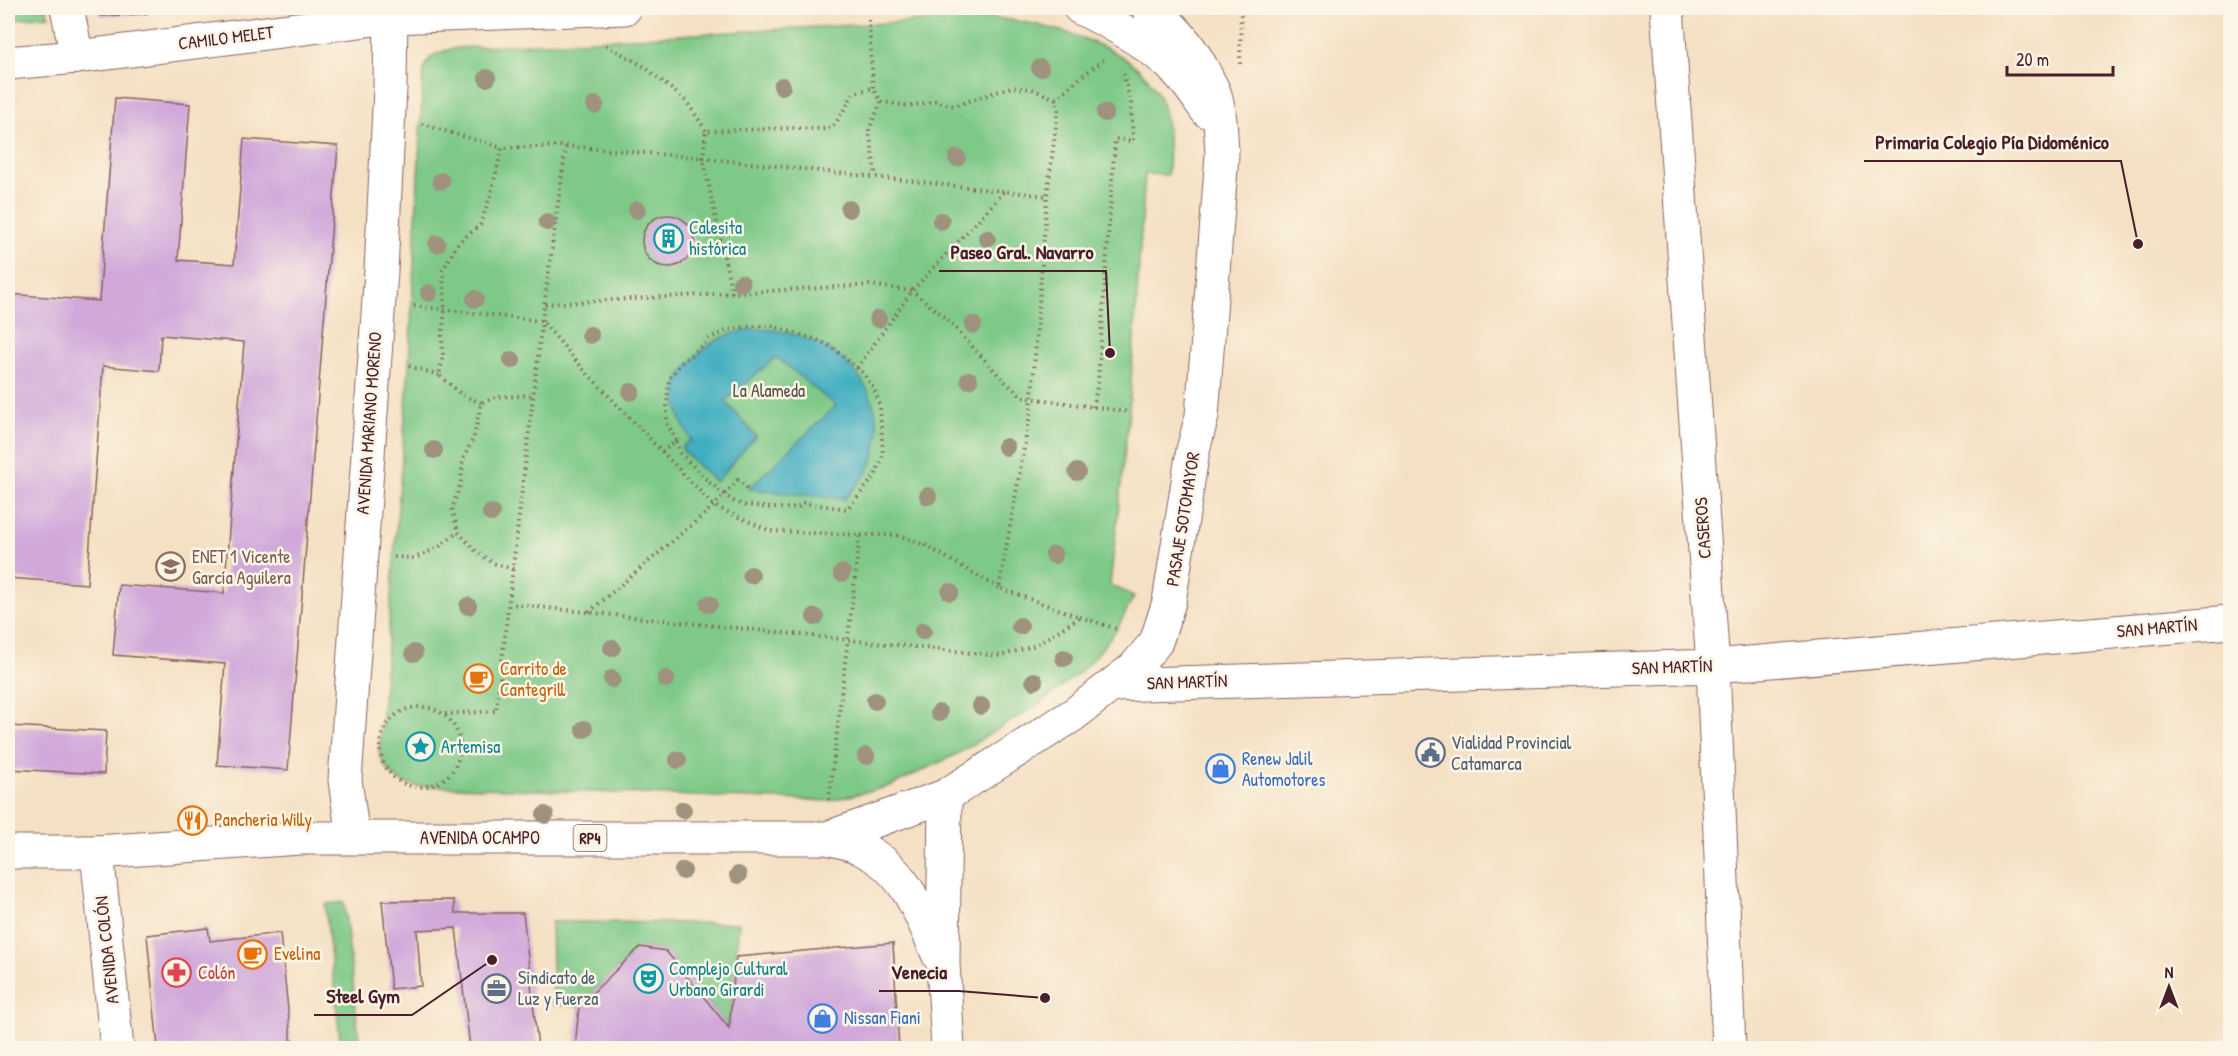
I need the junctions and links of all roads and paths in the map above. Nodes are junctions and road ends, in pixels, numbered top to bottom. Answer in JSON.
{"nodes":[{"id":1,"x":67,"y":8,"type":"edge"},
{"id":2,"x":625,"y":8,"type":"edge"},
{"id":3,"x":1080,"y":8,"type":"edge"},
{"id":4,"x":1148,"y":8,"type":"edge"},
{"id":5,"x":1667,"y":8,"type":"edge"},
{"id":6,"x":391,"y":12,"type":"edge"},
{"id":7,"x":870,"y":20,"type":"dead end"},
{"id":8,"x":597,"y":39,"type":"dead end"},
{"id":9,"x":77,"y":57,"type":"junction"},
{"id":10,"x":1107,"y":58,"type":"dead end"},
{"id":11,"x":8,"y":63,"type":"edge"},
{"id":12,"x":1122,"y":71,"type":"dead end"},
{"id":13,"x":873,"y":88,"type":"junction"},
{"id":14,"x":1056,"y":99,"type":"junction"},
{"id":15,"x":881,"y":102,"type":"junction"},
{"id":16,"x":422,"y":124,"type":"dead end"},
{"id":17,"x":706,"y":131,"type":"junction"},
{"id":18,"x":1221,"y":133,"type":"junction"},
{"id":19,"x":566,"y":146,"type":"junction"},
{"id":20,"x":502,"y":148,"type":"junction"},
{"id":21,"x":703,"y":158,"type":"junction"},
{"id":22,"x":876,"y":177,"type":"junction"},
{"id":23,"x":1005,"y":191,"type":"junction"},
{"id":24,"x":1047,"y":196,"type":"junction"},
{"id":25,"x":912,"y":291,"type":"junction"},
{"id":26,"x":732,"y":293,"type":"junction"},
{"id":27,"x":544,"y":304,"type":"junction"},
{"id":28,"x":412,"y":306,"type":"dead end"},
{"id":29,"x":445,"y":310,"type":"junction"},
{"id":30,"x":542,"y":321,"type":"junction"},
{"id":31,"x":409,"y":366,"type":"dead end"},
{"id":32,"x":858,"y":368,"type":"junction"},
{"id":33,"x":439,"y":375,"type":"junction"},
{"id":34,"x":534,"y":395,"type":"junction"},
{"id":35,"x":1032,"y":400,"type":"junction"},
{"id":36,"x":481,"y":403,"type":"junction"},
{"id":37,"x":1093,"y":407,"type":"junction"},
{"id":38,"x":1129,"y":412,"type":"dead end"},
{"id":39,"x":676,"y":441,"type":"junction"},
{"id":40,"x":662,"y":452,"type":"junction"},
{"id":41,"x":748,"y":489,"type":"dead end"},
{"id":42,"x":724,"y":494,"type":"junction"},
{"id":43,"x":714,"y":506,"type":"junction"},
{"id":44,"x":458,"y":532,"type":"junction"},
{"id":45,"x":860,"y":535,"type":"junction"},
{"id":46,"x":394,"y":557,"type":"dead end"},
{"id":47,"x":513,"y":569,"type":"junction"},
{"id":48,"x":999,"y":588,"type":"junction"},
{"id":49,"x":510,"y":604,"type":"junction"},
{"id":50,"x":589,"y":612,"type":"junction"},
{"id":51,"x":1080,"y":617,"type":"junction"},
{"id":52,"x":2230,"y":622,"type":"edge"},
{"id":53,"x":1117,"y":629,"type":"dead end"},
{"id":54,"x":848,"y":640,"type":"junction"},
{"id":55,"x":1713,"y":666,"type":"junction"},
{"id":56,"x":1113,"y":685,"type":"junction"},
{"id":57,"x":445,"y":714,"type":"junction"},
{"id":58,"x":945,"y":796,"type":"junction"},
{"id":59,"x":829,"y":801,"type":"dead end"},
{"id":60,"x":353,"y":838,"type":"junction"},
{"id":61,"x":827,"y":838,"type":"junction"},
{"id":62,"x":8,"y":852,"type":"edge"},
{"id":63,"x":98,"y":852,"type":"junction"},
{"id":64,"x":942,"y":963,"type":"junction"},
{"id":65,"x":117,"y":1048,"type":"edge"},
{"id":66,"x":948,"y":1048,"type":"edge"},
{"id":67,"x":1729,"y":1048,"type":"edge"}],
"edges":[{"from":1,"to":9,"type":"main road"},
{"from":2,"to":6,"type":"main road","name":"CAMILO MELET"},
{"from":3,"to":18,"type":"main road"},
{"from":4,"to":18,"type":"main road","name":"PASAJE SOTOMAYOR"},
{"from":5,"to":55,"type":"main road","name":"CASEROS"},
{"from":6,"to":9,"type":"main road","name":"CAMILO MELET"},
{"from":6,"to":60,"type":"main road","name":"AVENIDA MARIANO MORENO"},
{"from":7,"to":13,"type":"path"},
{"from":8,"to":17,"type":"path"},
{"from":9,"to":11,"type":"main road","name":"CAMILO MELET"},
{"from":10,"to":14,"type":"path"},
{"from":12,"to":37,"type":"path"},
{"from":13,"to":15,"type":"path"},
{"from":13,"to":17,"type":"path"},
{"from":14,"to":15,"type":"path"},
{"from":14,"to":24,"type":"path"},
{"from":15,"to":22,"type":"path"},
{"from":16,"to":20,"type":"path"},
{"from":17,"to":21,"type":"path"},
{"from":18,"to":56,"type":"main road","name":"PASAJE SOTOMAYOR"},
{"from":19,"to":20,"type":"path"},
{"from":19,"to":21,"type":"path"},
{"from":19,"to":27,"type":"path"},
{"from":20,"to":29,"type":"path"},
{"from":21,"to":22,"type":"path"},
{"from":21,"to":26,"type":"path"},
{"from":22,"to":23,"type":"path"},
{"from":23,"to":24,"type":"path"},
{"from":23,"to":25,"type":"path"},
{"from":24,"to":35,"type":"path"},
{"from":25,"to":26,"type":"path"},
{"from":25,"to":32,"type":"path"},
{"from":25,"to":35,"type":"path"},
{"from":26,"to":27,"type":"path"},
{"from":27,"to":30,"type":"path"},
{"from":28,"to":29,"type":"path"},
{"from":29,"to":30,"type":"path"},
{"from":29,"to":33,"type":"path"},
{"from":30,"to":34,"type":"path"},
{"from":30,"to":40,"type":"path"},
{"from":31,"to":33,"type":"path"},
{"from":32,"to":39,"type":"path"},
{"from":32,"to":42,"type":"path"},
{"from":33,"to":36,"type":"path"},
{"from":34,"to":36,"type":"path"},
{"from":34,"to":47,"type":"path"},
{"from":35,"to":37,"type":"path"},
{"from":35,"to":48,"type":"path"},
{"from":36,"to":44,"type":"path"},
{"from":37,"to":38,"type":"path"},
{"from":39,"to":40,"type":"path"},
{"from":39,"to":42,"type":"path"},
{"from":40,"to":43,"type":"path"},
{"from":41,"to":42,"type":"path"},
{"from":42,"to":43,"type":"path"},
{"from":43,"to":45,"type":"path"},
{"from":43,"to":50,"type":"path"},
{"from":44,"to":46,"type":"path"},
{"from":44,"to":47,"type":"path"},
{"from":45,"to":48,"type":"path"},
{"from":45,"to":54,"type":"path"},
{"from":47,"to":49,"type":"path"},
{"from":48,"to":51,"type":"path"},
{"from":49,"to":50,"type":"path"},
{"from":49,"to":57,"type":"path"},
{"from":50,"to":54,"type":"path"},
{"from":51,"to":53,"type":"path"},
{"from":51,"to":54,"type":"path"},
{"from":52,"to":55,"type":"main road","name":"SAN MARTÍN"},
{"from":54,"to":59,"type":"path"},
{"from":55,"to":56,"type":"main road","name":"SAN MARTÍN"},
{"from":55,"to":67,"type":"main road","name":"CASEROS"},
{"from":56,"to":58,"type":"main road","name":"PASAJE SOTOMAYOR"},
{"from":57,"to":57,"type":"path"},
{"from":58,"to":61,"type":"main road","name":"AVENIDA OCAMPO","number":"RP4"},
{"from":58,"to":64,"type":"main road"},
{"from":60,"to":61,"type":"main road","name":"AVENIDA OCAMPO","number":"RP4"},
{"from":60,"to":63,"type":"main road","name":"AVENIDA OCAMPO","number":"RP4"},
{"from":61,"to":64,"type":"main road"},
{"from":62,"to":63,"type":"main road","name":"AVENIDA OCAMPO","number":"RP4"},
{"from":63,"to":65,"type":"main road","name":"AVENIDA COLÓN"},
{"from":64,"to":66,"type":"main road"}]}
